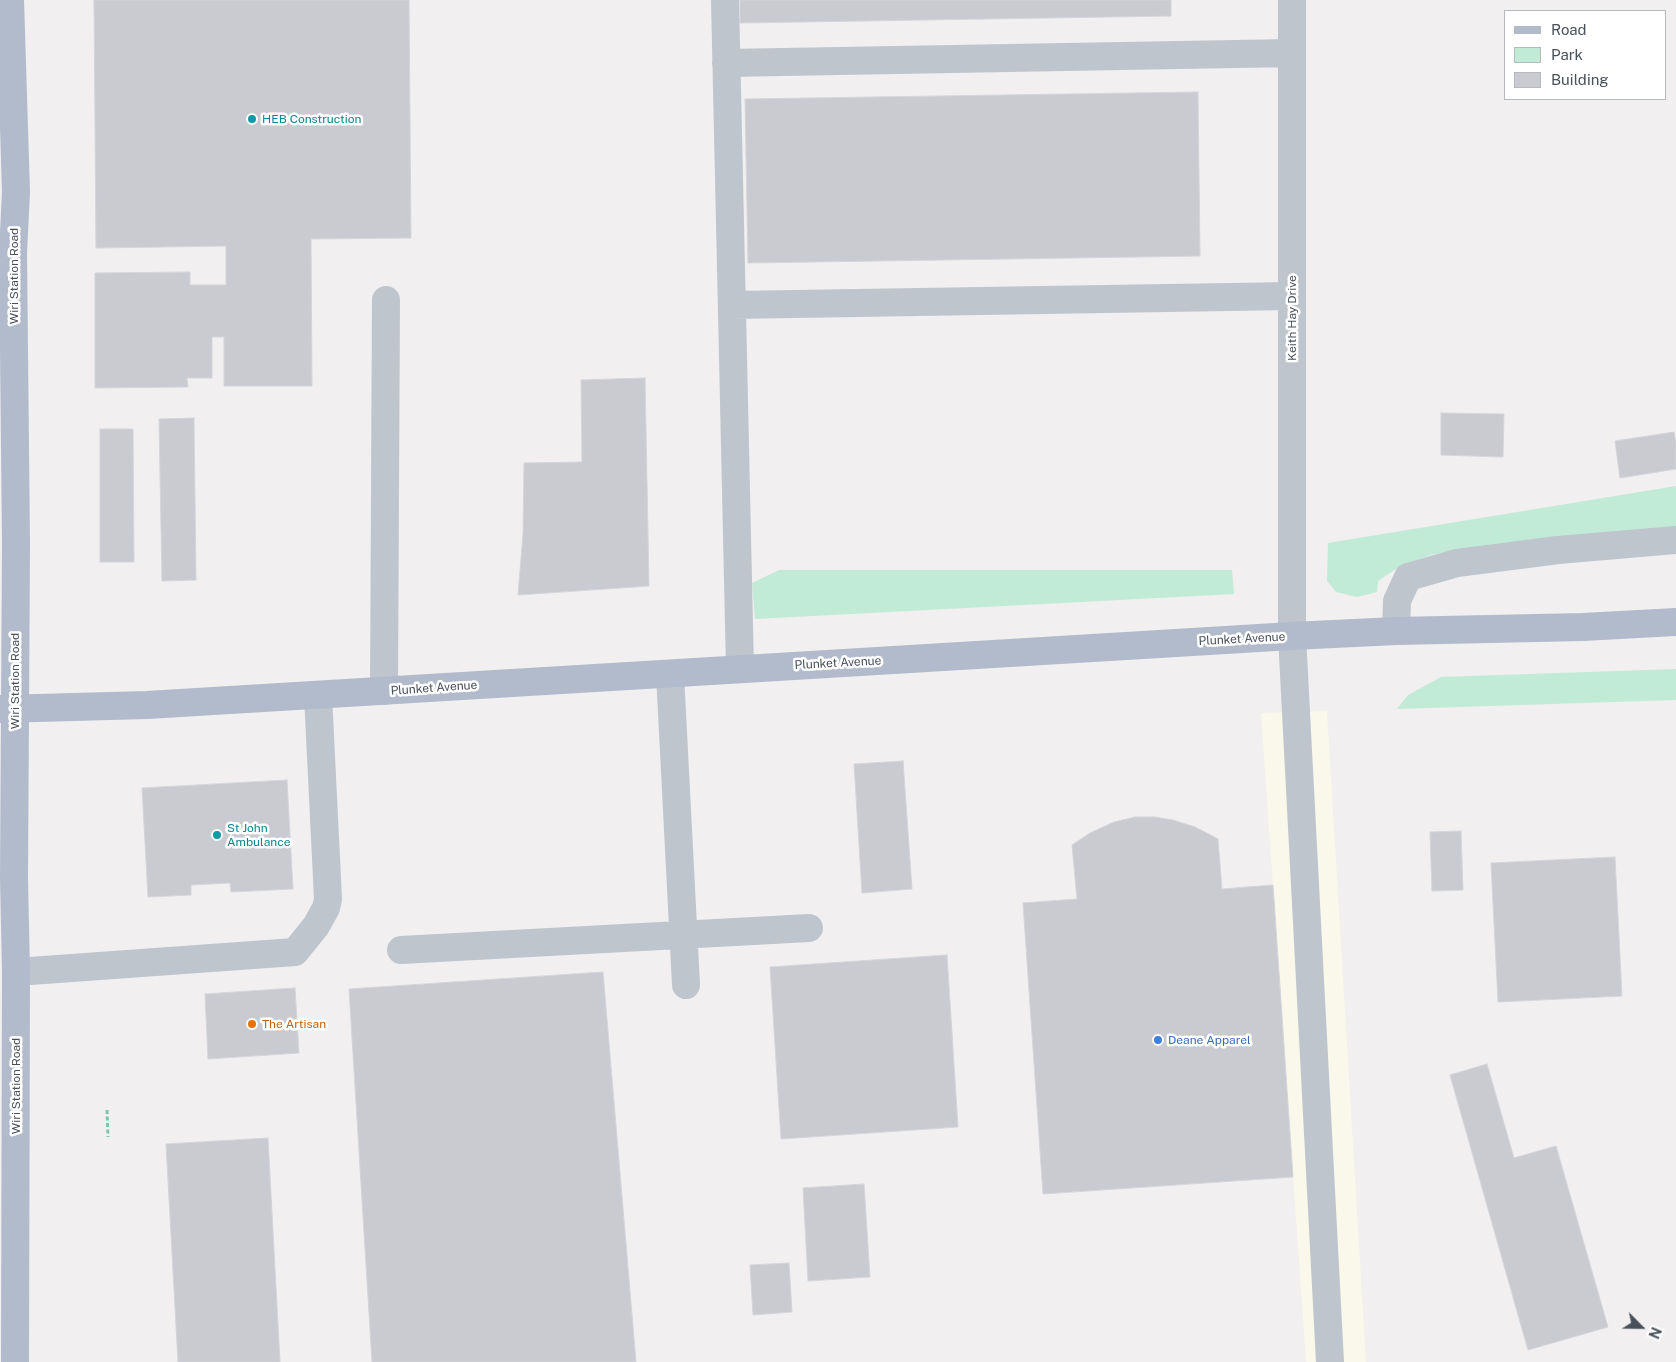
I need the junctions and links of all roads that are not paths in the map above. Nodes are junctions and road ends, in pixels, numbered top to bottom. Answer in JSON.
{"nodes":[{"id":1,"x":10,"y":0,"type":"edge"},
{"id":2,"x":725,"y":0,"type":"edge"},
{"id":3,"x":1292,"y":0,"type":"edge"},
{"id":4,"x":1292,"y":53,"type":"junction"},
{"id":5,"x":726,"y":63,"type":"junction"},
{"id":6,"x":7,"y":253,"type":"edge"},
{"id":7,"x":1292,"y":296,"type":"junction"},
{"id":8,"x":386,"y":300,"type":"dead end"},
{"id":9,"x":732,"y":305,"type":"junction"},
{"id":10,"x":1676,"y":540,"type":"edge"},
{"id":11,"x":1676,"y":622,"type":"edge"},
{"id":12,"x":1396,"y":631,"type":"junction"},
{"id":13,"x":1292,"y":636,"type":"junction"},
{"id":14,"x":740,"y":669,"type":"junction"},
{"id":15,"x":670,"y":674,"type":"junction"},
{"id":16,"x":384,"y":691,"type":"junction"},
{"id":17,"x":318,"y":695,"type":"junction"},
{"id":18,"x":7,"y":708,"type":"edge"},
{"id":19,"x":809,"y":928,"type":"dead end"},
{"id":20,"x":684,"y":934,"type":"junction"},
{"id":21,"x":401,"y":950,"type":"dead end"},
{"id":22,"x":16,"y":972,"type":"junction"},
{"id":23,"x":686,"y":985,"type":"dead end"},
{"id":24,"x":16,"y":1362,"type":"edge"},
{"id":25,"x":1330,"y":1362,"type":"edge"}],
"edges":[{"from":1,"to":6,"type":"main road","name":"Wiri Station Road"},
{"from":2,"to":5,"type":"street"},
{"from":3,"to":4,"type":"street","name":"Keith Hay Drive"},
{"from":4,"to":5,"type":"street"},
{"from":4,"to":7,"type":"street","name":"Keith Hay Drive"},
{"from":5,"to":9,"type":"street"},
{"from":6,"to":18,"type":"main road","name":"Wiri Station Road"},
{"from":7,"to":9,"type":"street"},
{"from":7,"to":13,"type":"street","name":"Keith Hay Drive"},
{"from":8,"to":16,"type":"street"},
{"from":9,"to":14,"type":"street"},
{"from":10,"to":12,"type":"street"},
{"from":11,"to":12,"type":"main road","name":"Plunket Avenue"},
{"from":12,"to":13,"type":"main road","name":"Plunket Avenue"},
{"from":13,"to":14,"type":"main road","name":"Plunket Avenue"},
{"from":13,"to":25,"type":"street","name":"Keith Hay Drive"},
{"from":14,"to":15,"type":"main road","name":"Plunket Avenue"},
{"from":15,"to":16,"type":"main road","name":"Plunket Avenue"},
{"from":15,"to":20,"type":"street"},
{"from":16,"to":17,"type":"main road","name":"Plunket Avenue"},
{"from":17,"to":18,"type":"main road","name":"Plunket Avenue"},
{"from":17,"to":22,"type":"street"},
{"from":18,"to":22,"type":"main road","name":"Wiri Station Road"},
{"from":19,"to":20,"type":"street"},
{"from":20,"to":21,"type":"street"},
{"from":20,"to":23,"type":"street"},
{"from":22,"to":24,"type":"main road","name":"Wiri Station Road"}]}
